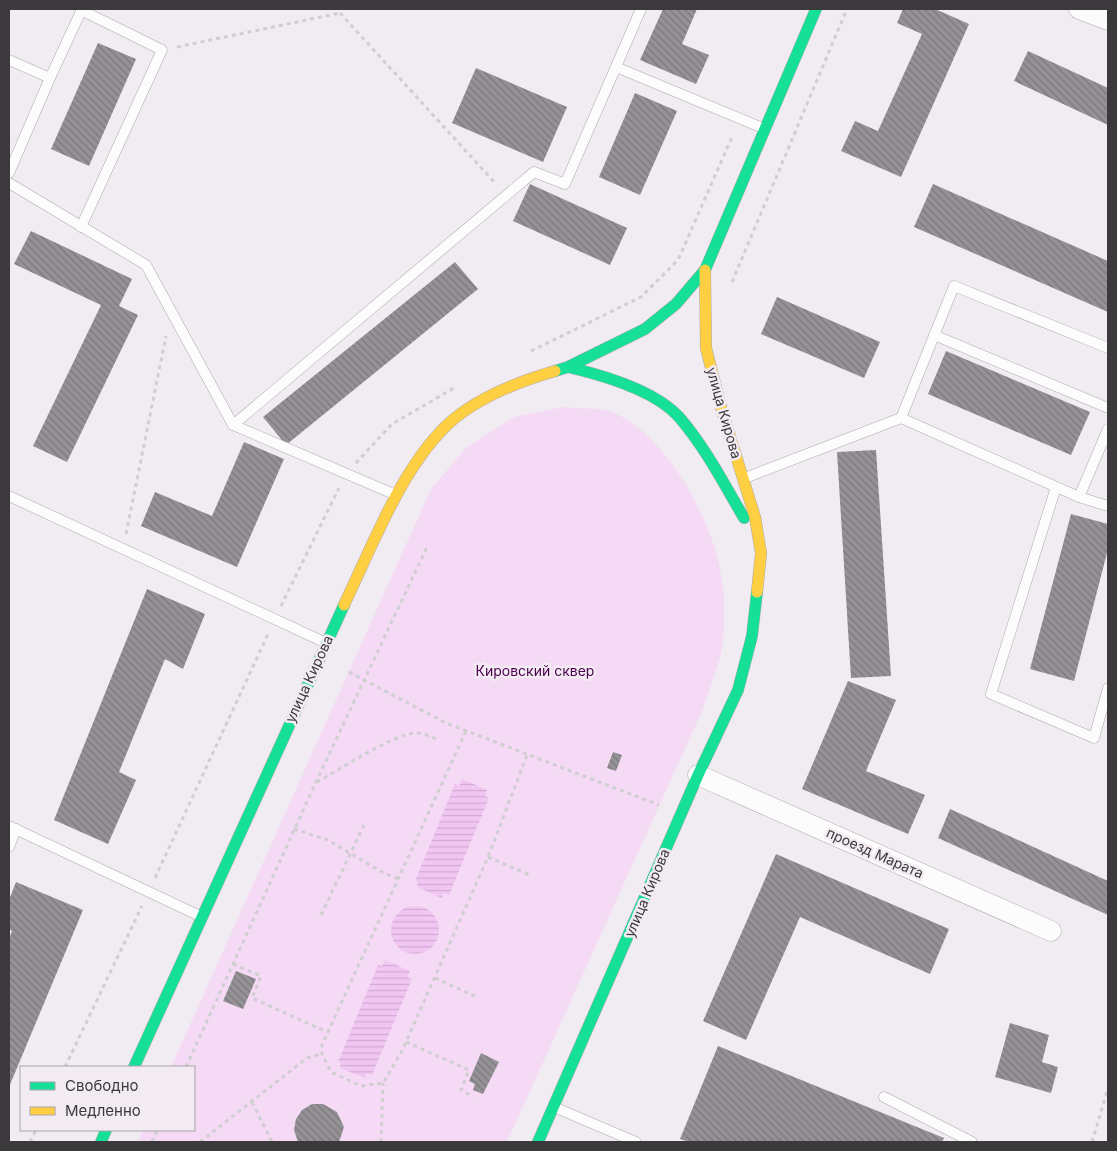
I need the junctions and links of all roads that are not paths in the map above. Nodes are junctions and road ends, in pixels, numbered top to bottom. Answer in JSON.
{"nodes":[{"id":1,"x":641,"y":9,"type":"edge"},
{"id":2,"x":816,"y":9,"type":"edge"},
{"id":3,"x":1079,"y":9,"type":"edge"},
{"id":4,"x":82,"y":10,"type":"edge"},
{"id":5,"x":1108,"y":20,"type":"edge"},
{"id":6,"x":9,"y":60,"type":"edge"},
{"id":7,"x":616,"y":67,"type":"junction"},
{"id":8,"x":50,"y":78,"type":"junction"},
{"id":9,"x":765,"y":129,"type":"junction"},
{"id":10,"x":9,"y":173,"type":"edge"},
{"id":11,"x":9,"y":183,"type":"edge"},
{"id":12,"x":81,"y":226,"type":"junction"},
{"id":13,"x":705,"y":270,"type":"junction"},
{"id":14,"x":934,"y":336,"type":"junction"},
{"id":15,"x":1108,"y":348,"type":"edge"},
{"id":16,"x":568,"y":367,"type":"junction"},
{"id":17,"x":1108,"y":408,"type":"edge"},
{"id":18,"x":901,"y":418,"type":"junction"},
{"id":19,"x":233,"y":425,"type":"junction"},
{"id":20,"x":1108,"y":429,"type":"edge"},
{"id":21,"x":743,"y":479,"type":"junction"},
{"id":22,"x":1056,"y":487,"type":"junction"},
{"id":23,"x":397,"y":495,"type":"junction"},
{"id":24,"x":9,"y":496,"type":"edge"},
{"id":25,"x":1079,"y":497,"type":"junction"},
{"id":26,"x":1108,"y":506,"type":"edge"},
{"id":27,"x":761,"y":553,"type":"junction"},
{"id":28,"x":325,"y":643,"type":"junction"},
{"id":29,"x":1108,"y":688,"type":"edge"},
{"id":30,"x":698,"y":776,"type":"junction"},
{"id":31,"x":12,"y":827,"type":"edge"},
{"id":32,"x":9,"y":847,"type":"edge"},
{"id":33,"x":200,"y":916,"type":"junction"},
{"id":34,"x":1051,"y":931,"type":"dead end"},
{"id":35,"x":134,"y":1066,"type":"edge"},
{"id":36,"x":884,"y":1097,"type":"dead end"},
{"id":37,"x":554,"y":1107,"type":"junction"},
{"id":38,"x":538,"y":1142,"type":"edge"},
{"id":39,"x":636,"y":1142,"type":"edge"},
{"id":40,"x":972,"y":1142,"type":"edge"}],
"edges":[{"from":1,"to":7,"type":"lane"},
{"from":2,"to":9,"type":"main road","name":"улица Кирова"},
{"from":3,"to":5,"type":"street"},
{"from":4,"to":8,"type":"lane"},
{"from":4,"to":12,"type":"lane"},
{"from":6,"to":8,"type":"lane"},
{"from":7,"to":9,"type":"lane"},
{"from":7,"to":19,"type":"lane"},
{"from":8,"to":10,"type":"lane"},
{"from":9,"to":13,"type":"main road","name":"улица Кирова"},
{"from":11,"to":12,"type":"lane"},
{"from":12,"to":19,"type":"lane"},
{"from":13,"to":16,"type":"main road","name":"улица Кирова"},
{"from":13,"to":21,"type":"main road","name":"улица Кирова"},
{"from":14,"to":15,"type":"lane"},
{"from":14,"to":17,"type":"lane"},
{"from":14,"to":18,"type":"lane"},
{"from":16,"to":23,"type":"main road","name":"улица Кирова"},
{"from":16,"to":27,"type":"main road","name":"улица Кирова"},
{"from":18,"to":21,"type":"lane"},
{"from":18,"to":22,"type":"lane"},
{"from":19,"to":23,"type":"lane"},
{"from":20,"to":25,"type":"lane"},
{"from":21,"to":27,"type":"main road","name":"улица Кирова"},
{"from":22,"to":25,"type":"lane"},
{"from":22,"to":29,"type":"lane"},
{"from":23,"to":28,"type":"main road","name":"улица Кирова"},
{"from":24,"to":28,"type":"lane"},
{"from":25,"to":26,"type":"lane"},
{"from":27,"to":30,"type":"main road","name":"улица Кирова"},
{"from":28,"to":33,"type":"main road","name":"улица Кирова"},
{"from":30,"to":34,"type":"street","name":"проезд Марата"},
{"from":30,"to":37,"type":"main road","name":"улица Кирова"},
{"from":31,"to":32,"type":"lane"},
{"from":31,"to":33,"type":"lane"},
{"from":33,"to":35,"type":"main road","name":"улица Кирова"},
{"from":36,"to":40,"type":"lane"},
{"from":37,"to":38,"type":"main road","name":"улица Кирова"},
{"from":37,"to":39,"type":"lane"}]}
